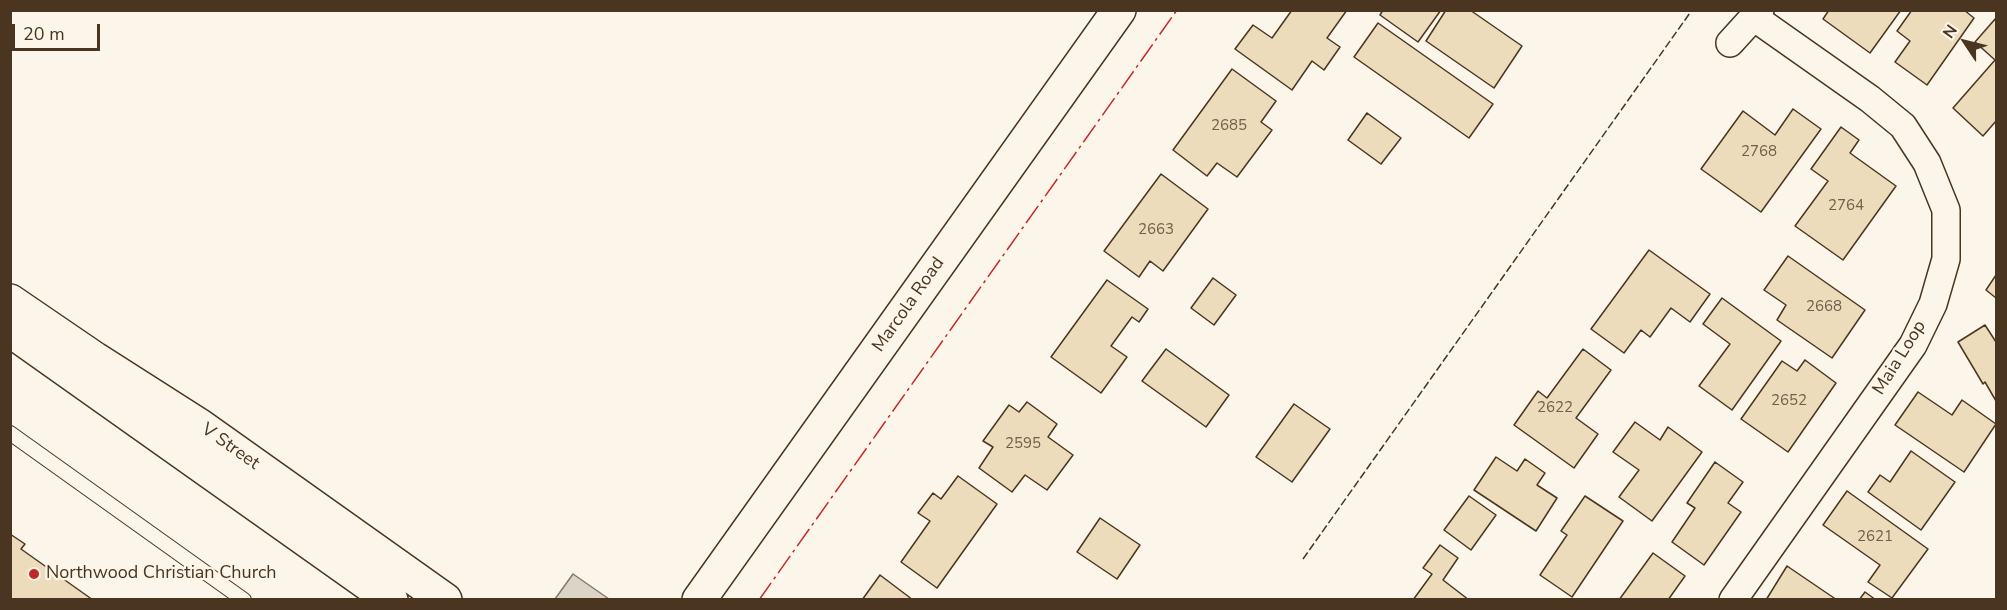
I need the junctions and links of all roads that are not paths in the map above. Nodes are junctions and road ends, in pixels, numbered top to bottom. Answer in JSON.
{"nodes":[{"id":1,"x":1119,"y":10,"type":"edge"},
{"id":2,"x":1757,"y":14,"type":"edge"},
{"id":3,"x":1730,"y":43,"type":"dead end"},
{"id":4,"x":10,"y":301,"type":"edge"},
{"id":5,"x":10,"y":330,"type":"edge"},
{"id":6,"x":10,"y":433,"type":"edge"},
{"id":7,"x":244,"y":600,"type":"edge"},
{"id":8,"x":391,"y":600,"type":"edge"},
{"id":9,"x":445,"y":600,"type":"edge"},
{"id":10,"x":699,"y":600,"type":"edge"},
{"id":11,"x":1733,"y":600,"type":"edge"}],
"edges":[{"from":1,"to":10,"type":"street","name":"Marcola Road"},
{"from":2,"to":3,"type":"street"},
{"from":2,"to":11,"type":"street","name":"Maia Loop"},
{"from":4,"to":9,"type":"street","name":"V Street"},
{"from":5,"to":8,"type":"street","name":"V Street"},
{"from":6,"to":7,"type":"lane"}]}
